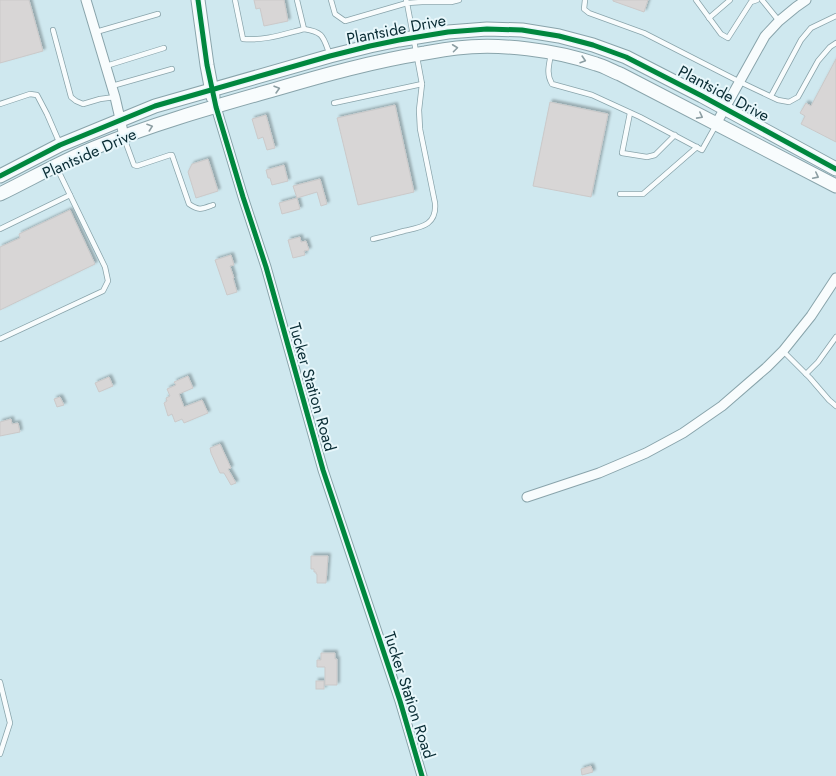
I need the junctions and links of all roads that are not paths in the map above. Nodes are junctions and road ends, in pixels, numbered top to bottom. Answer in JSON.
{"nodes":[{"id":1,"x":86,"y":0,"type":"edge"},
{"id":2,"x":198,"y":0,"type":"edge"},
{"id":3,"x":235,"y":0,"type":"edge"},
{"id":4,"x":297,"y":0,"type":"edge"},
{"id":5,"x":331,"y":0,"type":"edge"},
{"id":6,"x":459,"y":0,"type":"edge"},
{"id":7,"x":585,"y":0,"type":"edge"},
{"id":8,"x":696,"y":0,"type":"edge"},
{"id":9,"x":730,"y":0,"type":"edge"},
{"id":10,"x":757,"y":0,"type":"edge"},
{"id":11,"x":762,"y":0,"type":"edge"},
{"id":12,"x":806,"y":0,"type":"edge"},
{"id":13,"x":750,"y":1,"type":"edge"},
{"id":14,"x":406,"y":2,"type":"edge"},
{"id":15,"x":158,"y":14,"type":"dead end"},
{"id":16,"x":836,"y":16,"type":"edge"},
{"id":17,"x":709,"y":18,"type":"junction"},
{"id":18,"x":779,"y":21,"type":"junction"},
{"id":19,"x":304,"y":29,"type":"junction"},
{"id":20,"x":53,"y":30,"type":"dead end"},
{"id":21,"x":96,"y":32,"type":"junction"},
{"id":22,"x":413,"y":38,"type":"junction"},
{"id":23,"x":836,"y":43,"type":"edge"},
{"id":24,"x":164,"y":48,"type":"dead end"},
{"id":25,"x":551,"y":52,"type":"junction"},
{"id":26,"x":416,"y":54,"type":"junction"},
{"id":27,"x":330,"y":56,"type":"junction"},
{"id":28,"x":106,"y":66,"type":"junction"},
{"id":29,"x":172,"y":69,"type":"dead end"},
{"id":30,"x":740,"y":82,"type":"junction"},
{"id":31,"x":422,"y":84,"type":"junction"},
{"id":32,"x":112,"y":86,"type":"junction"},
{"id":33,"x":212,"y":90,"type":"junction"},
{"id":34,"x":771,"y":96,"type":"junction"},
{"id":35,"x":115,"y":97,"type":"junction"},
{"id":36,"x":334,"y":103,"type":"dead end"},
{"id":37,"x":0,"y":104,"type":"edge"},
{"id":38,"x":216,"y":107,"type":"junction"},
{"id":39,"x":725,"y":108,"type":"junction"},
{"id":40,"x":630,"y":113,"type":"junction"},
{"id":41,"x":120,"y":120,"type":"junction"},
{"id":42,"x":716,"y":124,"type":"junction"},
{"id":43,"x":675,"y":135,"type":"junction"},
{"id":44,"x":124,"y":136,"type":"junction"},
{"id":45,"x":60,"y":145,"type":"junction"},
{"id":46,"x":697,"y":147,"type":"junction"},
{"id":47,"x":56,"y":166,"type":"junction"},
{"id":48,"x":836,"y":169,"type":"edge"},
{"id":49,"x":1,"y":176,"type":"edge"},
{"id":50,"x":836,"y":186,"type":"edge"},
{"id":51,"x":5,"y":192,"type":"edge"},
{"id":52,"x":620,"y":194,"type":"dead end"},
{"id":53,"x":70,"y":195,"type":"junction"},
{"id":54,"x":213,"y":205,"type":"dead end"},
{"id":55,"x":0,"y":229,"type":"edge"},
{"id":56,"x":372,"y":239,"type":"dead end"},
{"id":57,"x":836,"y":278,"type":"edge"},
{"id":58,"x":836,"y":337,"type":"edge"},
{"id":59,"x":0,"y":339,"type":"edge"},
{"id":60,"x":783,"y":351,"type":"junction"},
{"id":61,"x":806,"y":374,"type":"junction"},
{"id":62,"x":836,"y":406,"type":"edge"},
{"id":63,"x":527,"y":497,"type":"dead end"},
{"id":64,"x":0,"y":682,"type":"edge"},
{"id":65,"x":0,"y":754,"type":"edge"},
{"id":66,"x":422,"y":776,"type":"edge"}],
"edges":[{"from":1,"to":21,"type":"street"},
{"from":2,"to":33,"type":"street","name":"Tucker Station Road"},
{"from":3,"to":19,"type":"lane"},
{"from":4,"to":19,"type":"lane"},
{"from":5,"to":14,"type":"lane"},
{"from":6,"to":14,"type":"lane"},
{"from":7,"to":30,"type":"lane"},
{"from":8,"to":17,"type":"lane"},
{"from":9,"to":17,"type":"lane"},
{"from":10,"to":13,"type":"lane"},
{"from":11,"to":18,"type":"lane"},
{"from":12,"to":18,"type":"street"},
{"from":13,"to":17,"type":"lane"},
{"from":14,"to":22,"type":"lane"},
{"from":15,"to":21,"type":"lane"},
{"from":16,"to":34,"type":"lane"},
{"from":18,"to":30,"type":"street"},
{"from":19,"to":27,"type":"lane"},
{"from":20,"to":35,"type":"lane"},
{"from":21,"to":28,"type":"street"},
{"from":22,"to":26,"type":"lane"},
{"from":22,"to":27,"type":"street","name":"Plantside Drive"},
{"from":22,"to":39,"type":"street","name":"Plantside Drive"},
{"from":23,"to":34,"type":"lane"},
{"from":24,"to":28,"type":"lane"},
{"from":26,"to":25,"type":"street","name":"Plantside Drive","one_way":true},
{"from":25,"to":40,"type":"lane"},
{"from":25,"to":42,"type":"street","name":"Plantside Drive","one_way":true},
{"from":26,"to":31,"type":"lane"},
{"from":38,"to":26,"type":"street","name":"Plantside Drive","one_way":true},
{"from":27,"to":33,"type":"street","name":"Plantside Drive"},
{"from":28,"to":32,"type":"street"},
{"from":29,"to":32,"type":"lane"},
{"from":30,"to":34,"type":"lane"},
{"from":30,"to":39,"type":"street"},
{"from":31,"to":36,"type":"lane"},
{"from":31,"to":56,"type":"lane"},
{"from":32,"to":35,"type":"street"},
{"from":33,"to":38,"type":"street","name":"Tucker Station Road"},
{"from":33,"to":41,"type":"street","name":"Plantside Drive"},
{"from":35,"to":41,"type":"street"},
{"from":37,"to":45,"type":"lane"},
{"from":44,"to":38,"type":"street","name":"Plantside Drive","one_way":true},
{"from":38,"to":66,"type":"street","name":"Tucker Station Road"},
{"from":39,"to":42,"type":"street"},
{"from":39,"to":48,"type":"street","name":"Plantside Drive"},
{"from":40,"to":43,"type":"lane"},
{"from":40,"to":43,"type":"lane"},
{"from":41,"to":44,"type":"street"},
{"from":41,"to":45,"type":"street","name":"Plantside Drive"},
{"from":42,"to":46,"type":"lane"},
{"from":42,"to":50,"type":"street","name":"Plantside Drive","one_way":true},
{"from":43,"to":46,"type":"lane"},
{"from":44,"to":47,"type":"street","name":"Plantside Drive"},
{"from":44,"to":54,"type":"lane"},
{"from":45,"to":49,"type":"street","name":"Plantside Drive"},
{"from":46,"to":52,"type":"lane"},
{"from":47,"to":51,"type":"street","name":"Plantside Drive"},
{"from":47,"to":53,"type":"lane"},
{"from":49,"to":51,"type":"street"},
{"from":53,"to":55,"type":"lane"},
{"from":53,"to":59,"type":"lane"},
{"from":57,"to":60,"type":"street"},
{"from":58,"to":61,"type":"lane"},
{"from":60,"to":61,"type":"lane"},
{"from":60,"to":63,"type":"street"},
{"from":61,"to":62,"type":"lane"},
{"from":64,"to":65,"type":"lane"}]}
